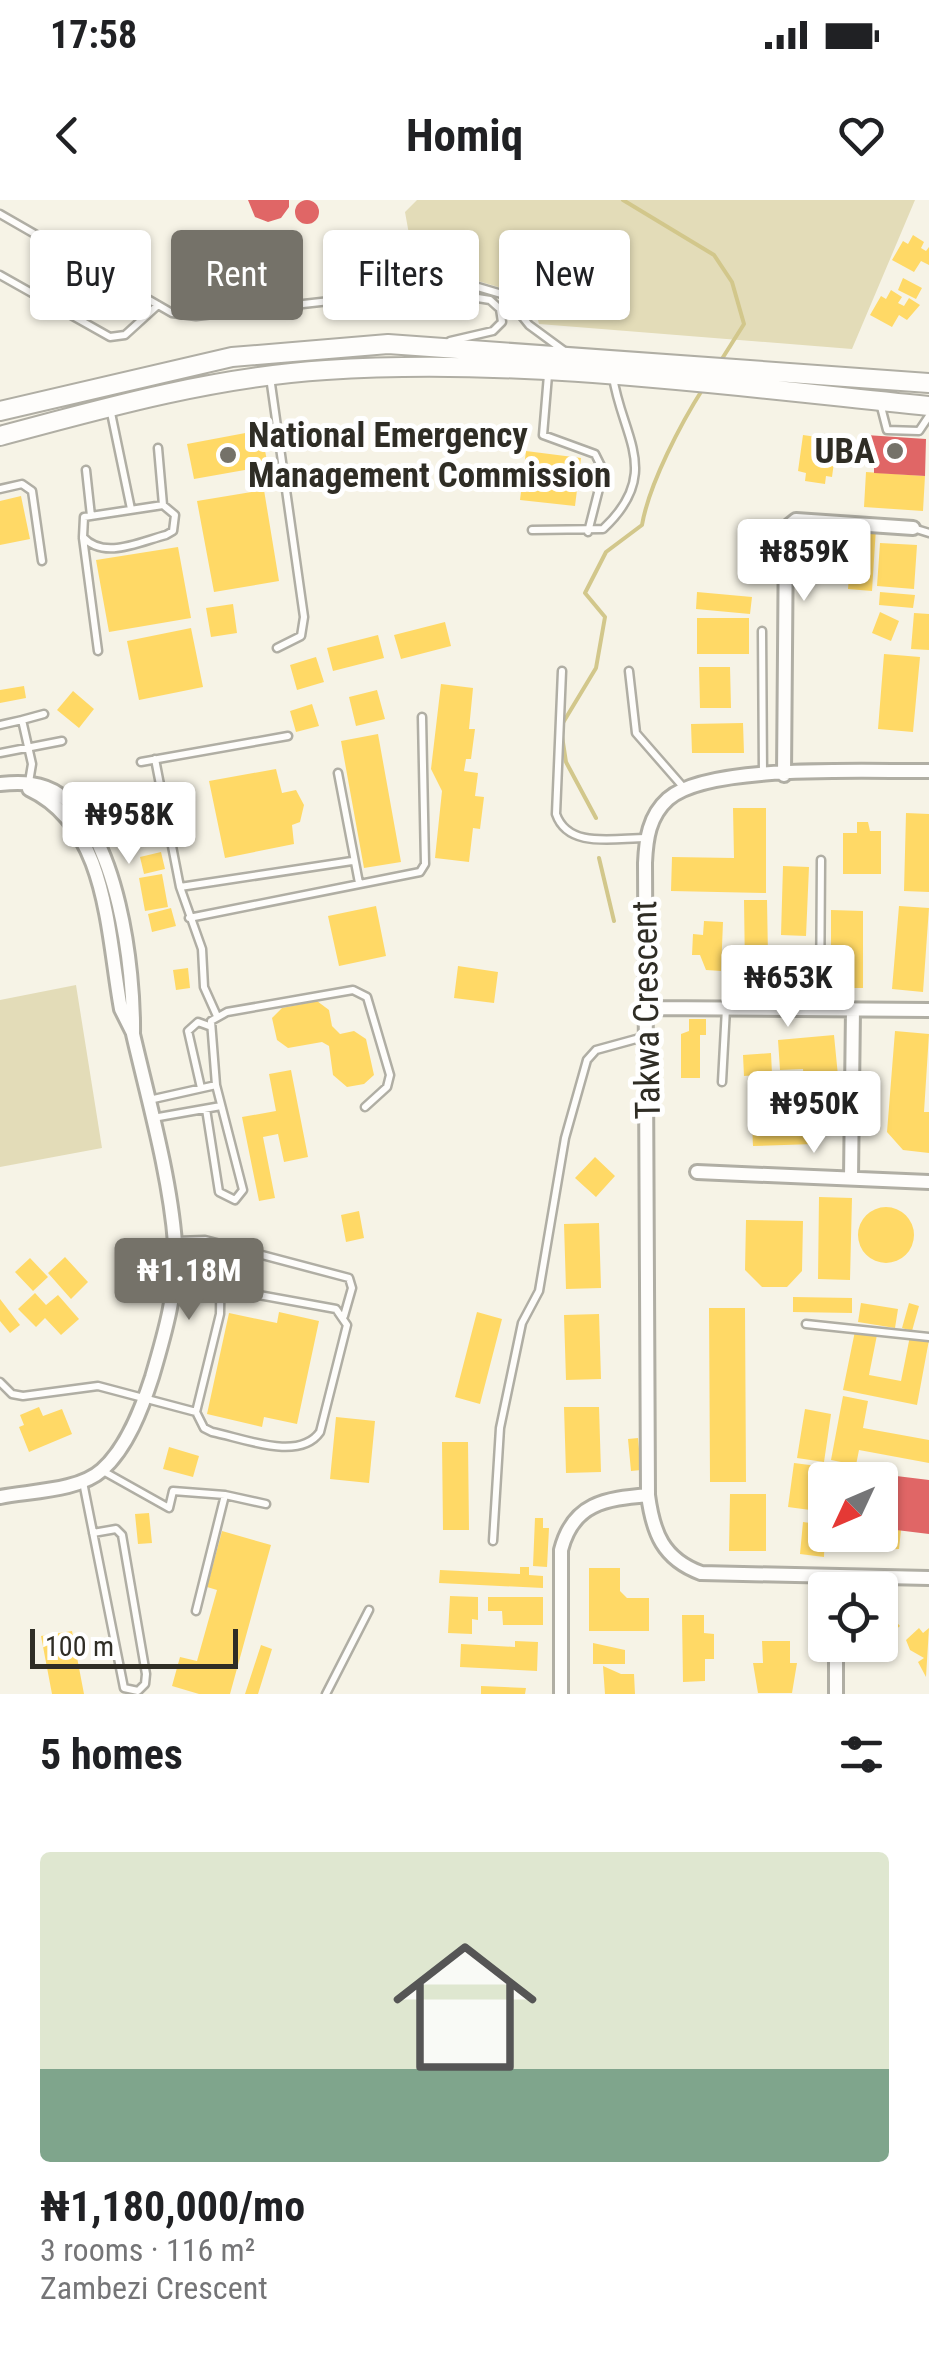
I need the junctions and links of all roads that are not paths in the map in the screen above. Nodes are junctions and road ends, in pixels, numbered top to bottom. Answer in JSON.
{"nodes":[{"id":1,"x":0,"y":214,"type":"edge"},
{"id":2,"x":0,"y":275,"type":"edge"},
{"id":3,"x":479,"y":287,"type":"edge"},
{"id":4,"x":479,"y":298,"type":"edge"},
{"id":5,"x":323,"y":303,"type":"edge"},
{"id":6,"x":158,"y":305,"type":"junction"},
{"id":7,"x":432,"y":344,"type":"junction"},
{"id":8,"x":568,"y":354,"type":"junction"},
{"id":9,"x":549,"y":369,"type":"junction"},
{"id":10,"x":270,"y":376,"type":"junction"},
{"id":11,"x":623,"y":377,"type":"junction"},
{"id":12,"x":929,"y":383,"type":"edge"},
{"id":13,"x":880,"y":402,"type":"junction"},
{"id":14,"x":929,"y":406,"type":"edge"},
{"id":15,"x":110,"y":407,"type":"junction"},
{"id":16,"x":0,"y":412,"type":"edge"},
{"id":17,"x":929,"y":416,"type":"edge"},
{"id":18,"x":0,"y":436,"type":"edge"},
{"id":19,"x":158,"y":448,"type":"dead end"},
{"id":20,"x":86,"y":470,"type":"dead end"},
{"id":21,"x":0,"y":490,"type":"edge"},
{"id":22,"x":163,"y":505,"type":"junction"},
{"id":23,"x":131,"y":509,"type":"junction"},
{"id":24,"x":91,"y":516,"type":"junction"},
{"id":25,"x":914,"y":528,"type":"joint"},
{"id":26,"x":532,"y":530,"type":"dead end"},
{"id":27,"x":588,"y":532,"type":"junction"},
{"id":28,"x":929,"y":533,"type":"edge"},
{"id":29,"x":83,"y":537,"type":"junction"},
{"id":30,"x":42,"y":561,"type":"dead end"},
{"id":31,"x":762,"y":631,"type":"dead end"},
{"id":32,"x":277,"y":648,"type":"dead end"},
{"id":33,"x":98,"y":651,"type":"dead end"},
{"id":34,"x":562,"y":671,"type":"dead end"},
{"id":35,"x":629,"y":671,"type":"dead end"},
{"id":36,"x":44,"y":714,"type":"dead end"},
{"id":37,"x":422,"y":718,"type":"dead end"},
{"id":38,"x":22,"y":720,"type":"junction"},
{"id":39,"x":0,"y":725,"type":"edge"},
{"id":40,"x":288,"y":736,"type":"dead end"},
{"id":41,"x":62,"y":741,"type":"dead end"},
{"id":42,"x":28,"y":746,"type":"junction"},
{"id":43,"x":0,"y":753,"type":"edge"},
{"id":44,"x":155,"y":760,"type":"junction"},
{"id":45,"x":141,"y":762,"type":"dead end"},
{"id":46,"x":929,"y":771,"type":"edge"},
{"id":47,"x":338,"y":773,"type":"dead end"},
{"id":48,"x":784,"y":774,"type":"junction"},
{"id":49,"x":763,"y":776,"type":"junction"},
{"id":50,"x":22,"y":783,"type":"junction"},
{"id":51,"x":0,"y":784,"type":"edge"},
{"id":52,"x":684,"y":788,"type":"junction"},
{"id":53,"x":646,"y":838,"type":"junction"},
{"id":54,"x":821,"y":860,"type":"dead end"},
{"id":55,"x":352,"y":861,"type":"junction"},
{"id":56,"x":360,"y":883,"type":"junction"},
{"id":57,"x":180,"y":887,"type":"junction"},
{"id":58,"x":189,"y":918,"type":"junction"},
{"id":59,"x":647,"y":1008,"type":"junction"},
{"id":60,"x":726,"y":1008,"type":"junction"},
{"id":61,"x":820,"y":1009,"type":"junction"},
{"id":62,"x":853,"y":1009,"type":"junction"},
{"id":63,"x":929,"y":1010,"type":"edge"},
{"id":64,"x":217,"y":1016,"type":"junction"},
{"id":65,"x":210,"y":1026,"type":"junction"},
{"id":66,"x":648,"y":1036,"type":"junction"},
{"id":67,"x":722,"y":1082,"type":"dead end"},
{"id":68,"x":216,"y":1084,"type":"junction"},
{"id":69,"x":201,"y":1088,"type":"junction"},
{"id":70,"x":148,"y":1100,"type":"junction"},
{"id":71,"x":221,"y":1106,"type":"junction"},
{"id":72,"x":364,"y":1106,"type":"dead end"},
{"id":73,"x":206,"y":1109,"type":"junction"},
{"id":74,"x":151,"y":1118,"type":"junction"},
{"id":75,"x":697,"y":1172,"type":"dead end"},
{"id":76,"x":851,"y":1178,"type":"junction"},
{"id":77,"x":929,"y":1182,"type":"edge"},
{"id":78,"x":175,"y":1242,"type":"junction"},
{"id":79,"x":221,"y":1244,"type":"junction"},
{"id":80,"x":220,"y":1288,"type":"junction"},
{"id":81,"x":344,"y":1316,"type":"junction"},
{"id":82,"x":806,"y":1324,"type":"dead end"},
{"id":83,"x":929,"y":1337,"type":"edge"},
{"id":84,"x":0,"y":1382,"type":"edge"},
{"id":85,"x":145,"y":1400,"type":"junction"},
{"id":86,"x":196,"y":1412,"type":"junction"},
{"id":87,"x":102,"y":1471,"type":"junction"},
{"id":88,"x":83,"y":1481,"type":"junction"},
{"id":89,"x":225,"y":1495,"type":"junction"},
{"id":90,"x":648,"y":1495,"type":"junction"},
{"id":91,"x":0,"y":1498,"type":"edge"},
{"id":92,"x":266,"y":1504,"type":"dead end"},
{"id":93,"x":94,"y":1533,"type":"junction"},
{"id":94,"x":492,"y":1542,"type":"dead end"},
{"id":95,"x":929,"y":1578,"type":"edge"},
{"id":96,"x":898,"y":1580,"type":"edge"},
{"id":97,"x":808,"y":1581,"type":"edge"},
{"id":98,"x":196,"y":1610,"type":"dead end"},
{"id":99,"x":369,"y":1610,"type":"dead end"},
{"id":100,"x":836,"y":1662,"type":"edge"},
{"id":101,"x":326,"y":1694,"type":"edge"},
{"id":102,"x":561,"y":1694,"type":"edge"},
{"id":103,"x":836,"y":1694,"type":"edge"}],
"edges":[{"from":1,"to":6,"type":"lane"},
{"from":2,"to":6,"type":"lane"},
{"from":3,"to":8,"type":"lane"},
{"from":4,"to":7,"type":"lane"},
{"from":5,"to":6,"type":"lane"},
{"from":7,"to":8,"type":"main road"},
{"from":7,"to":16,"type":"main road"},
{"from":8,"to":12,"type":"main road"},
{"from":9,"to":10,"type":"main road"},
{"from":9,"to":11,"type":"main road"},
{"from":9,"to":27,"type":"lane"},
{"from":10,"to":15,"type":"main road"},
{"from":10,"to":32,"type":"lane"},
{"from":11,"to":13,"type":"main road"},
{"from":11,"to":27,"type":"lane"},
{"from":13,"to":14,"type":"main road"},
{"from":13,"to":17,"type":"lane"},
{"from":15,"to":18,"type":"main road"},
{"from":15,"to":23,"type":"lane"},
{"from":19,"to":22,"type":"lane"},
{"from":20,"to":24,"type":"lane"},
{"from":21,"to":30,"type":"lane"},
{"from":22,"to":23,"type":"lane"},
{"from":22,"to":29,"type":"lane"},
{"from":23,"to":24,"type":"lane"},
{"from":24,"to":29,"type":"lane"},
{"from":25,"to":28,"type":"lane"},
{"from":25,"to":48,"type":"street"},
{"from":26,"to":27,"type":"lane"},
{"from":29,"to":33,"type":"lane"},
{"from":31,"to":49,"type":"lane"},
{"from":34,"to":53,"type":"lane"},
{"from":35,"to":52,"type":"lane"},
{"from":36,"to":38,"type":"lane"},
{"from":37,"to":56,"type":"lane"},
{"from":38,"to":39,"type":"lane"},
{"from":38,"to":42,"type":"lane"},
{"from":40,"to":44,"type":"lane"},
{"from":41,"to":42,"type":"lane"},
{"from":42,"to":43,"type":"lane"},
{"from":42,"to":50,"type":"lane"},
{"from":44,"to":45,"type":"lane"},
{"from":44,"to":57,"type":"lane"},
{"from":46,"to":48,"type":"street"},
{"from":47,"to":55,"type":"lane"},
{"from":48,"to":49,"type":"street"},
{"from":49,"to":52,"type":"street"},
{"from":50,"to":51,"type":"street"},
{"from":50,"to":70,"type":"street"},
{"from":52,"to":53,"type":"street"},
{"from":53,"to":59,"type":"street","name":"Takwa Crescent"},
{"from":54,"to":61,"type":"lane"},
{"from":55,"to":56,"type":"lane"},
{"from":55,"to":57,"type":"lane"},
{"from":56,"to":58,"type":"lane"},
{"from":57,"to":58,"type":"lane"},
{"from":58,"to":64,"type":"lane"},
{"from":59,"to":60,"type":"street"},
{"from":59,"to":66,"type":"street","name":"Takwa Crescent"},
{"from":60,"to":61,"type":"street"},
{"from":60,"to":67,"type":"lane"},
{"from":61,"to":62,"type":"street"},
{"from":62,"to":63,"type":"street"},
{"from":62,"to":76,"type":"street"},
{"from":64,"to":65,"type":"lane"},
{"from":64,"to":72,"type":"lane"},
{"from":65,"to":68,"type":"lane"},
{"from":65,"to":69,"type":"lane"},
{"from":66,"to":90,"type":"street","name":"Takwa Crescent"},
{"from":66,"to":94,"type":"lane"},
{"from":68,"to":69,"type":"lane"},
{"from":68,"to":71,"type":"lane"},
{"from":69,"to":70,"type":"lane"},
{"from":70,"to":74,"type":"street"},
{"from":71,"to":73,"type":"lane"},
{"from":71,"to":73,"type":"lane"},
{"from":73,"to":74,"type":"lane"},
{"from":74,"to":78,"type":"street"},
{"from":75,"to":76,"type":"street"},
{"from":76,"to":77,"type":"street"},
{"from":78,"to":79,"type":"lane"},
{"from":78,"to":85,"type":"street"},
{"from":79,"to":80,"type":"lane"},
{"from":79,"to":81,"type":"lane"},
{"from":80,"to":81,"type":"lane"},
{"from":80,"to":86,"type":"lane"},
{"from":81,"to":86,"type":"lane"},
{"from":82,"to":83,"type":"lane"},
{"from":84,"to":85,"type":"lane"},
{"from":85,"to":86,"type":"lane"},
{"from":85,"to":87,"type":"street"},
{"from":87,"to":88,"type":"street"},
{"from":87,"to":89,"type":"lane"},
{"from":88,"to":91,"type":"street"},
{"from":88,"to":93,"type":"lane"},
{"from":89,"to":92,"type":"lane"},
{"from":89,"to":98,"type":"lane"},
{"from":90,"to":97,"type":"street","name":"Takwa Crescent"},
{"from":90,"to":102,"type":"street"},
{"from":93,"to":93,"type":"lane"},
{"from":95,"to":96,"type":"street","name":"Takwa Crescent"},
{"from":99,"to":101,"type":"lane"},
{"from":100,"to":103,"type":"street"}]}
